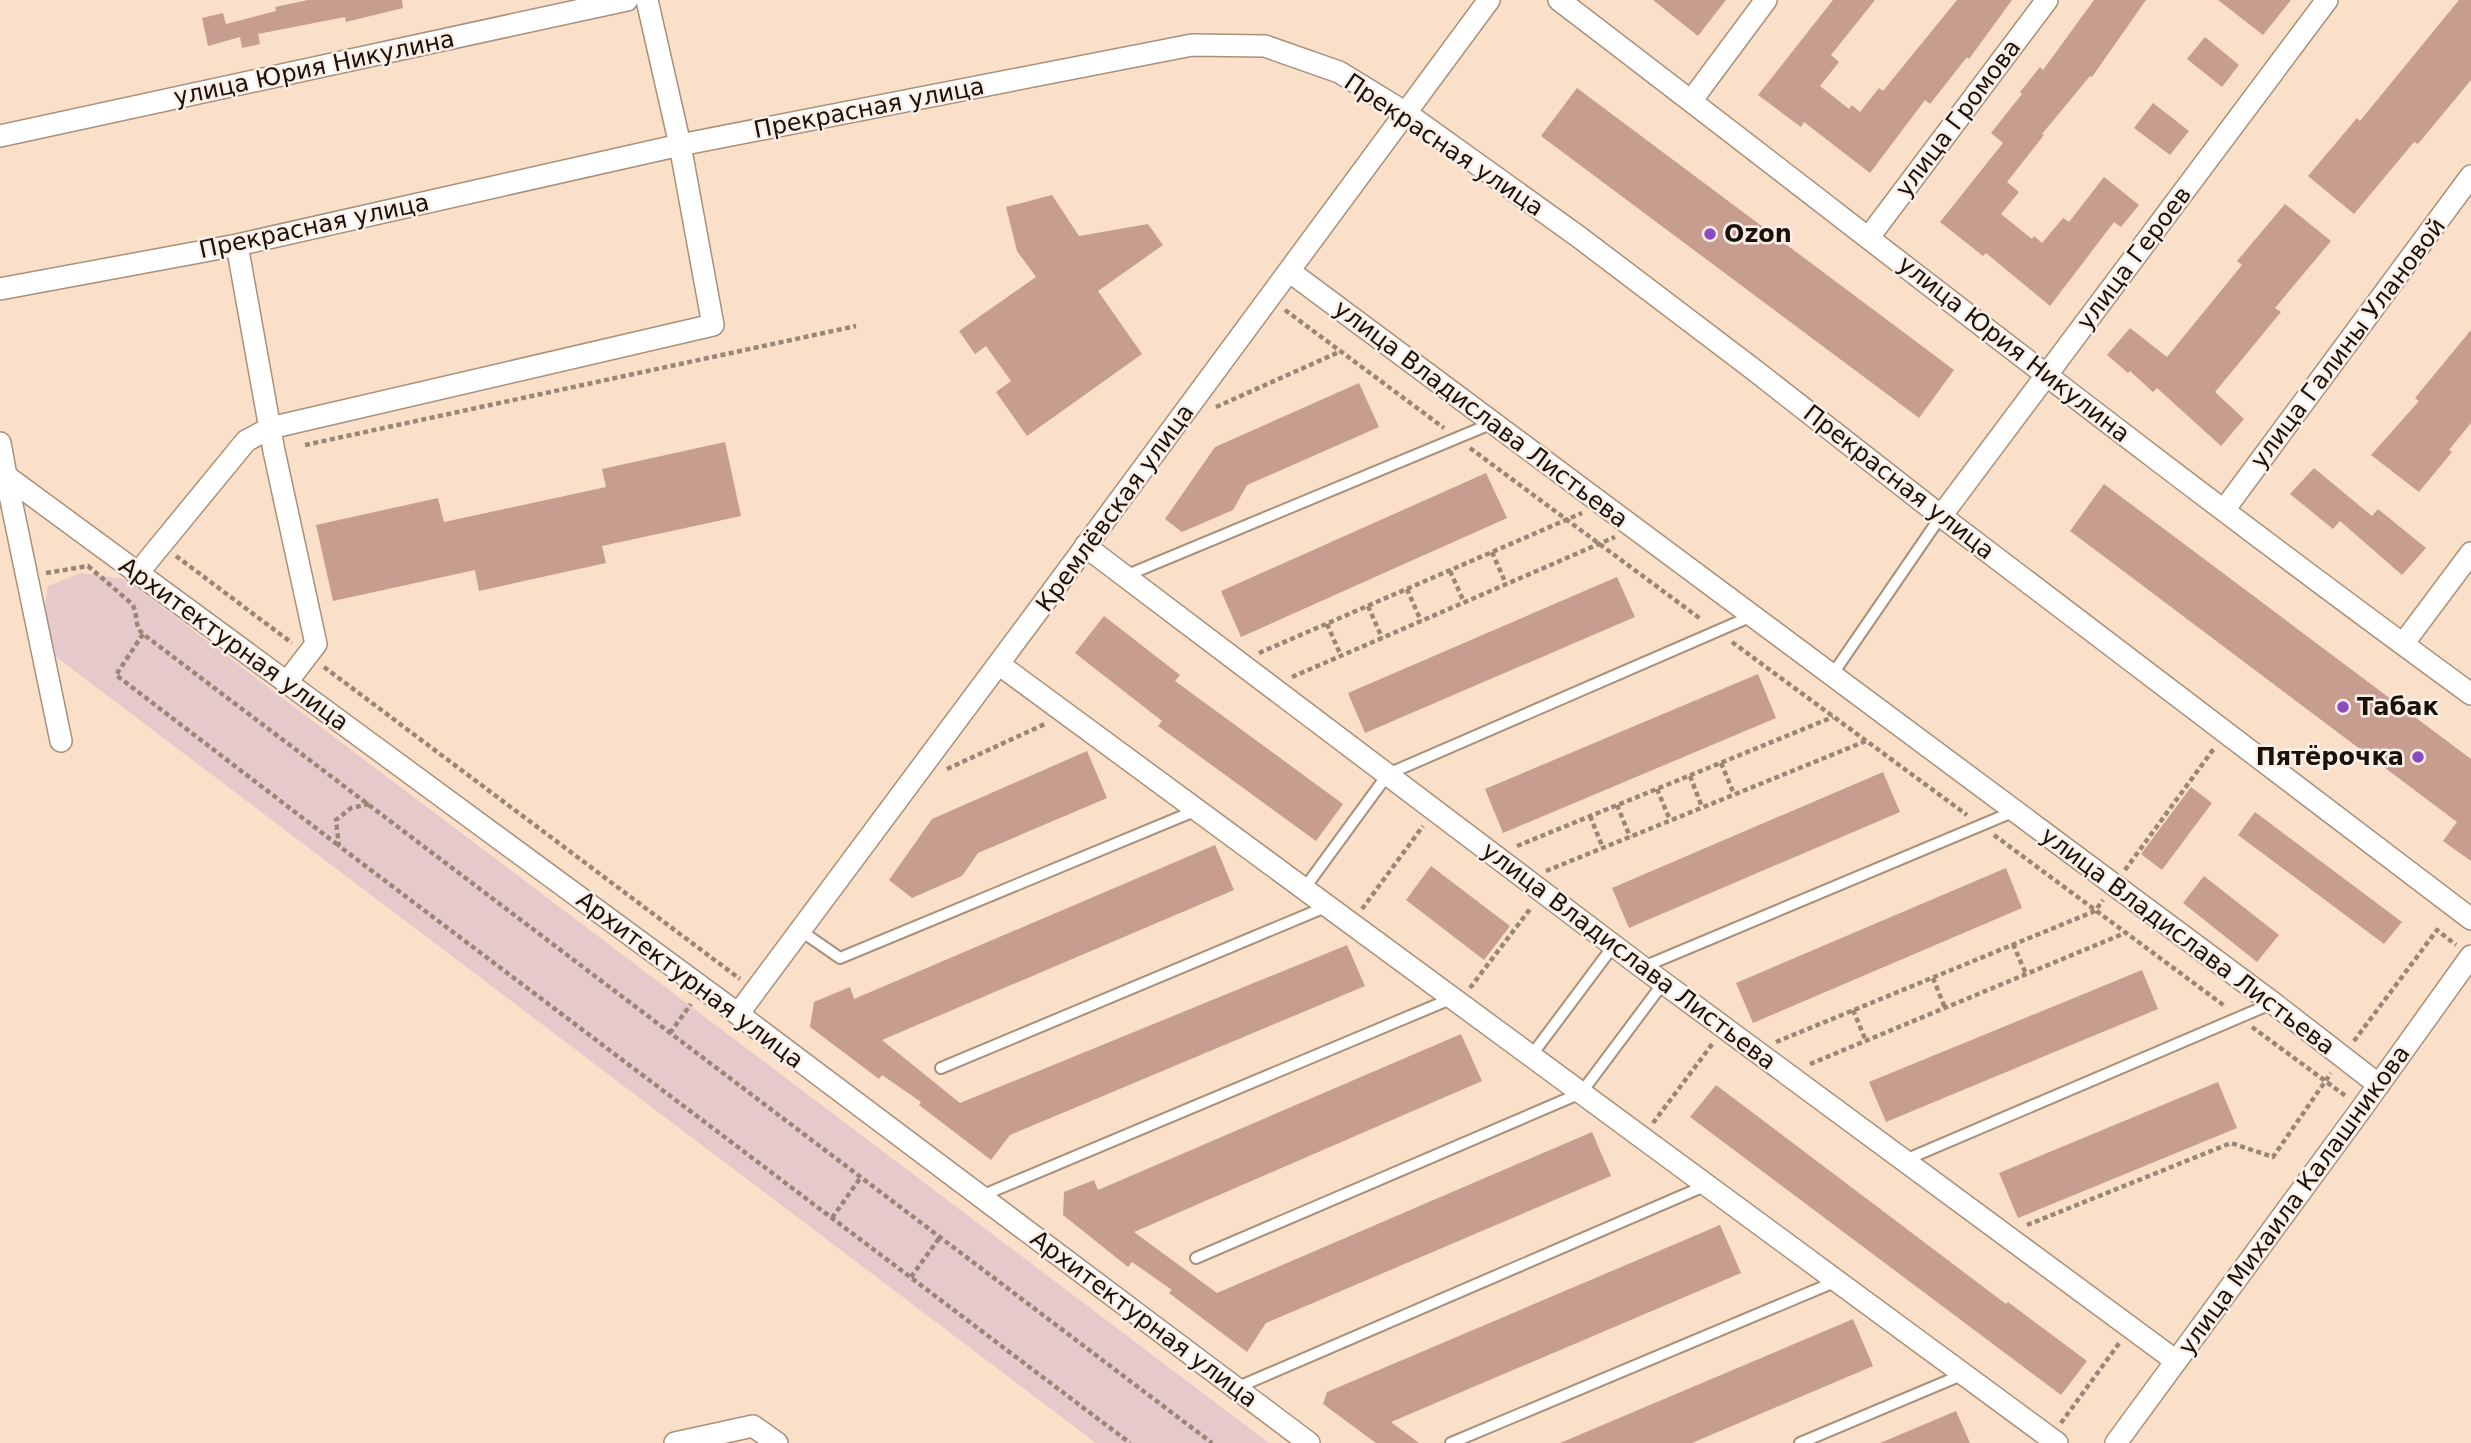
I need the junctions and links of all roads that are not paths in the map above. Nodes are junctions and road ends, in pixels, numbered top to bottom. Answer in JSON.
{"nodes":[{"id":1,"x":627,"y":0,"type":"edge"},
{"id":2,"x":647,"y":0,"type":"edge"},
{"id":3,"x":1489,"y":0,"type":"edge"},
{"id":4,"x":1559,"y":0,"type":"edge"},
{"id":5,"x":1766,"y":0,"type":"edge"},
{"id":6,"x":2047,"y":0,"type":"edge"},
{"id":7,"x":2327,"y":0,"type":"edge"},
{"id":8,"x":1691,"y":101,"type":"junction"},
{"id":9,"x":1406,"y":113,"type":"junction"},
{"id":10,"x":0,"y":136,"type":"edge"},
{"id":11,"x":680,"y":145,"type":"junction"},
{"id":12,"x":2471,"y":176,"type":"edge"},
{"id":13,"x":1869,"y":236,"type":"junction"},
{"id":14,"x":237,"y":244,"type":"junction"},
{"id":15,"x":1289,"y":271,"type":"junction"},
{"id":16,"x":0,"y":289,"type":"edge"},
{"id":17,"x":2046,"y":376,"type":"junction"},
{"id":18,"x":1493,"y":423,"type":"junction"},
{"id":19,"x":270,"y":428,"type":"junction"},
{"id":20,"x":0,"y":443,"type":"edge"},
{"id":21,"x":6,"y":476,"type":"junction"},
{"id":22,"x":2224,"y":510,"type":"junction"},
{"id":23,"x":1941,"y":516,"type":"junction"},
{"id":24,"x":1085,"y":546,"type":"junction"},
{"id":25,"x":2471,"y":552,"type":"edge"},
{"id":26,"x":1125,"y":576,"type":"junction"},
{"id":27,"x":144,"y":579,"type":"junction"},
{"id":28,"x":1752,"y":616,"type":"junction"},
{"id":29,"x":2403,"y":644,"type":"junction"},
{"id":30,"x":1000,"y":665,"type":"junction"},
{"id":31,"x":1832,"y":675,"type":"junction"},
{"id":32,"x":287,"y":681,"type":"junction"},
{"id":33,"x":2471,"y":694,"type":"edge"},
{"id":34,"x":61,"y":741,"type":"dead end"},
{"id":35,"x":1388,"y":774,"type":"junction"},
{"id":36,"x":1197,"y":810,"type":"junction"},
{"id":37,"x":2015,"y":811,"type":"junction"},
{"id":38,"x":1304,"y":889,"type":"junction"},
{"id":39,"x":1328,"y":906,"type":"junction"},
{"id":40,"x":2471,"y":919,"type":"edge"},
{"id":41,"x":801,"y":931,"type":"junction"},
{"id":42,"x":1614,"y":945,"type":"junction"},
{"id":43,"x":2467,"y":952,"type":"edge"},
{"id":44,"x":1642,"y":967,"type":"junction"},
{"id":45,"x":1664,"y":982,"type":"junction"},
{"id":46,"x":1456,"y":1001,"type":"junction"},
{"id":47,"x":2273,"y":1003,"type":"junction"},
{"id":48,"x":738,"y":1014,"type":"junction"},
{"id":49,"x":1531,"y":1056,"type":"junction"},
{"id":50,"x":941,"y":1068,"type":"dead end"},
{"id":51,"x":2379,"y":1085,"type":"junction"},
{"id":52,"x":1581,"y":1093,"type":"junction"},
{"id":53,"x":1905,"y":1160,"type":"junction"},
{"id":54,"x":1707,"y":1185,"type":"junction"},
{"id":55,"x":980,"y":1196,"type":"junction"},
{"id":56,"x":1196,"y":1258,"type":"dead end"},
{"id":57,"x":1838,"y":1281,"type":"junction"},
{"id":58,"x":2176,"y":1362,"type":"junction"},
{"id":59,"x":1964,"y":1374,"type":"junction"},
{"id":60,"x":1236,"y":1388,"type":"junction"},
{"id":61,"x":2053,"y":1440,"type":"edge"},
{"id":62,"x":674,"y":1443,"type":"edge"},
{"id":63,"x":777,"y":1443,"type":"edge"},
{"id":64,"x":1309,"y":1443,"type":"edge"},
{"id":65,"x":1451,"y":1443,"type":"edge"},
{"id":66,"x":1800,"y":1443,"type":"edge"},
{"id":67,"x":2116,"y":1443,"type":"edge"}],
"edges":[{"from":1,"to":10,"type":"street","name":"улица Юрия Никулина"},
{"from":2,"to":11,"type":"street"},
{"from":3,"to":9,"type":"street","name":"Кремлёвская улица"},
{"from":4,"to":8,"type":"street","name":"улица Юрия Никулина"},
{"from":5,"to":8,"type":"street"},
{"from":6,"to":13,"type":"street","name":"улица Громова"},
{"from":7,"to":17,"type":"street","name":"улица Героев"},
{"from":8,"to":13,"type":"street","name":"улица Юрия Никулина"},
{"from":9,"to":11,"type":"street","name":"Прекрасная улица"},
{"from":9,"to":15,"type":"street","name":"Кремлёвская улица"},
{"from":9,"to":23,"type":"street","name":"Прекрасная улица"},
{"from":11,"to":14,"type":"street","name":"Прекрасная улица"},
{"from":11,"to":19,"type":"street"},
{"from":12,"to":22,"type":"street","name":"улица Галины Улановой"},
{"from":13,"to":17,"type":"street","name":"улица Юрия Никулина"},
{"from":14,"to":16,"type":"street","name":"Прекрасная улица"},
{"from":14,"to":19,"type":"street"},
{"from":15,"to":18,"type":"street","name":"улица Владислава Листьева"},
{"from":15,"to":24,"type":"street","name":"Кремлёвская улица"},
{"from":17,"to":22,"type":"street","name":"улица Юрия Никулина"},
{"from":17,"to":23,"type":"street","name":"улица Героев"},
{"from":18,"to":26,"type":"lane"},
{"from":18,"to":28,"type":"street","name":"улица Владислава Листьева"},
{"from":19,"to":27,"type":"street"},
{"from":19,"to":32,"type":"street"},
{"from":20,"to":21,"type":"street"},
{"from":21,"to":27,"type":"street","name":"Архитектурная улица"},
{"from":21,"to":34,"type":"street"},
{"from":22,"to":29,"type":"street","name":"улица Юрия Никулина"},
{"from":23,"to":31,"type":"lane"},
{"from":23,"to":40,"type":"street","name":"Прекрасная улица"},
{"from":24,"to":26,"type":"street","name":"улица Владислава Листьева"},
{"from":24,"to":30,"type":"street","name":"Кремлёвская улица"},
{"from":25,"to":29,"type":"street"},
{"from":26,"to":35,"type":"street","name":"улица Владислава Листьева"},
{"from":27,"to":32,"type":"street","name":"Архитектурная улица"},
{"from":28,"to":31,"type":"street","name":"улица Владислава Листьева"},
{"from":28,"to":35,"type":"lane"},
{"from":29,"to":33,"type":"street","name":"улица Юрия Никулина"},
{"from":30,"to":36,"type":"street"},
{"from":30,"to":41,"type":"street","name":"Кремлёвская улица"},
{"from":31,"to":37,"type":"street","name":"улица Владислава Листьева"},
{"from":32,"to":48,"type":"street","name":"Архитектурная улица"},
{"from":35,"to":38,"type":"lane"},
{"from":35,"to":42,"type":"street","name":"улица Владислава Листьева"},
{"from":36,"to":38,"type":"street"},
{"from":36,"to":41,"type":"lane"},
{"from":37,"to":44,"type":"lane"},
{"from":37,"to":47,"type":"street","name":"улица Владислава Листьева"},
{"from":38,"to":39,"type":"street"},
{"from":39,"to":46,"type":"street"},
{"from":39,"to":50,"type":"lane"},
{"from":41,"to":48,"type":"street","name":"Кремлёвская улица"},
{"from":42,"to":44,"type":"street","name":"улица Владислава Листьева"},
{"from":42,"to":49,"type":"lane"},
{"from":43,"to":51,"type":"street","name":"улица Михаила Калашникова"},
{"from":44,"to":45,"type":"street","name":"улица Владислава Листьева"},
{"from":45,"to":52,"type":"lane"},
{"from":45,"to":53,"type":"street","name":"улица Владислава Листьева"},
{"from":46,"to":49,"type":"street"},
{"from":46,"to":55,"type":"lane"},
{"from":47,"to":51,"type":"street","name":"улица Владислава Листьева"},
{"from":47,"to":53,"type":"lane"},
{"from":48,"to":55,"type":"street","name":"Архитектурная улица"},
{"from":49,"to":52,"type":"street"},
{"from":51,"to":58,"type":"street","name":"улица Михаила Калашникова"},
{"from":52,"to":54,"type":"street"},
{"from":52,"to":56,"type":"lane"},
{"from":53,"to":58,"type":"street","name":"улица Владислава Листьева"},
{"from":54,"to":57,"type":"street"},
{"from":54,"to":60,"type":"lane"},
{"from":55,"to":60,"type":"street","name":"Архитектурная улица"},
{"from":57,"to":59,"type":"street"},
{"from":57,"to":65,"type":"lane"},
{"from":58,"to":67,"type":"street","name":"улица Михаила Калашникова"},
{"from":59,"to":61,"type":"street"},
{"from":59,"to":66,"type":"lane"},
{"from":60,"to":64,"type":"street","name":"Архитектурная улица"},
{"from":62,"to":63,"type":"street"}]}
